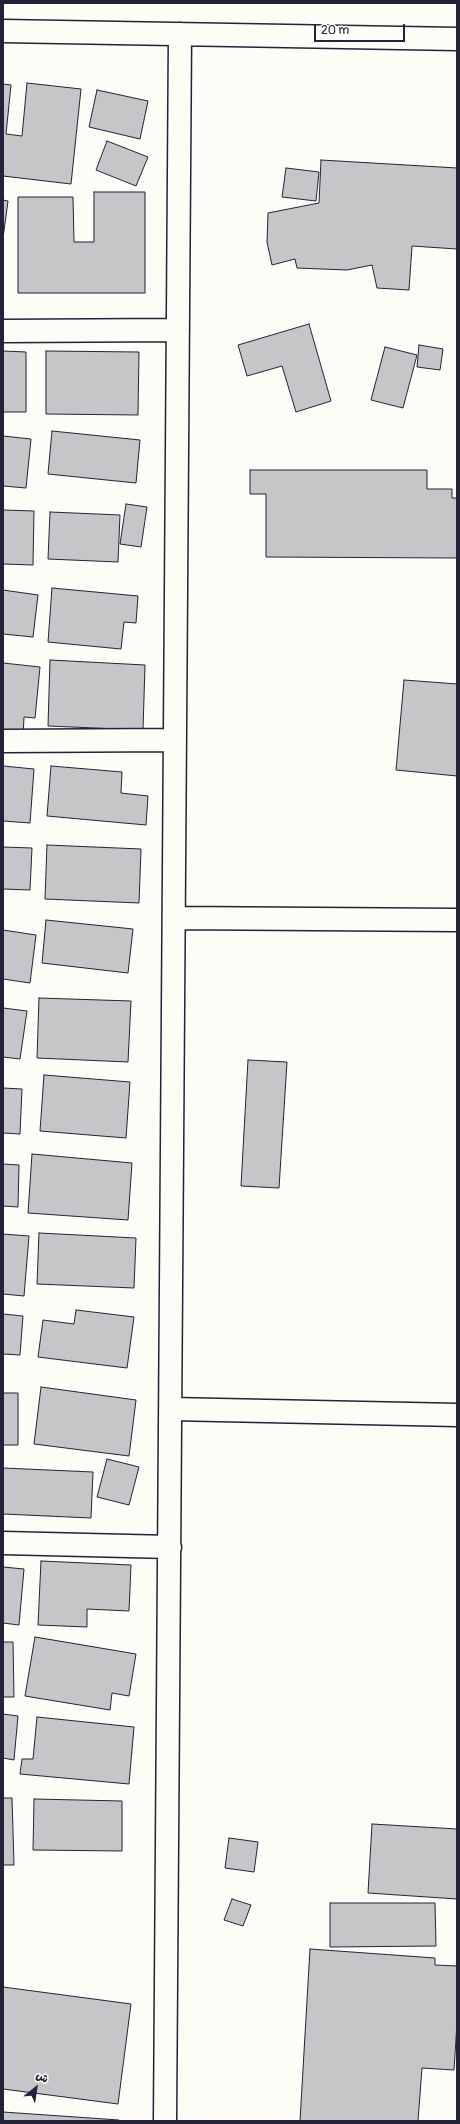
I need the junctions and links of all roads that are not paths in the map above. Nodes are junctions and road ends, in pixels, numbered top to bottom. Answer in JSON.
{"nodes":[{"id":1,"x":3,"y":30,"type":"edge"},
{"id":2,"x":180,"y":34,"type":"junction"},
{"id":3,"x":457,"y":39,"type":"edge"},
{"id":4,"x":178,"y":330,"type":"junction"},
{"id":5,"x":3,"y":331,"type":"edge"},
{"id":6,"x":175,"y":740,"type":"junction"},
{"id":7,"x":3,"y":741,"type":"edge"},
{"id":8,"x":174,"y":918,"type":"junction"},
{"id":9,"x":457,"y":920,"type":"edge"},
{"id":10,"x":171,"y":1409,"type":"junction"},
{"id":11,"x":457,"y":1415,"type":"edge"},
{"id":12,"x":3,"y":1543,"type":"edge"},
{"id":13,"x":170,"y":1547,"type":"junction"},
{"id":14,"x":165,"y":2121,"type":"edge"}],
"edges":[{"from":1,"to":2,"type":"street"},
{"from":2,"to":3,"type":"street"},
{"from":2,"to":4,"type":"street"},
{"from":4,"to":5,"type":"street"},
{"from":4,"to":6,"type":"street"},
{"from":6,"to":7,"type":"street"},
{"from":6,"to":8,"type":"street"},
{"from":8,"to":9,"type":"street"},
{"from":8,"to":10,"type":"street"},
{"from":10,"to":11,"type":"street"},
{"from":10,"to":13,"type":"street"},
{"from":12,"to":13,"type":"street"},
{"from":13,"to":14,"type":"street"}]}
